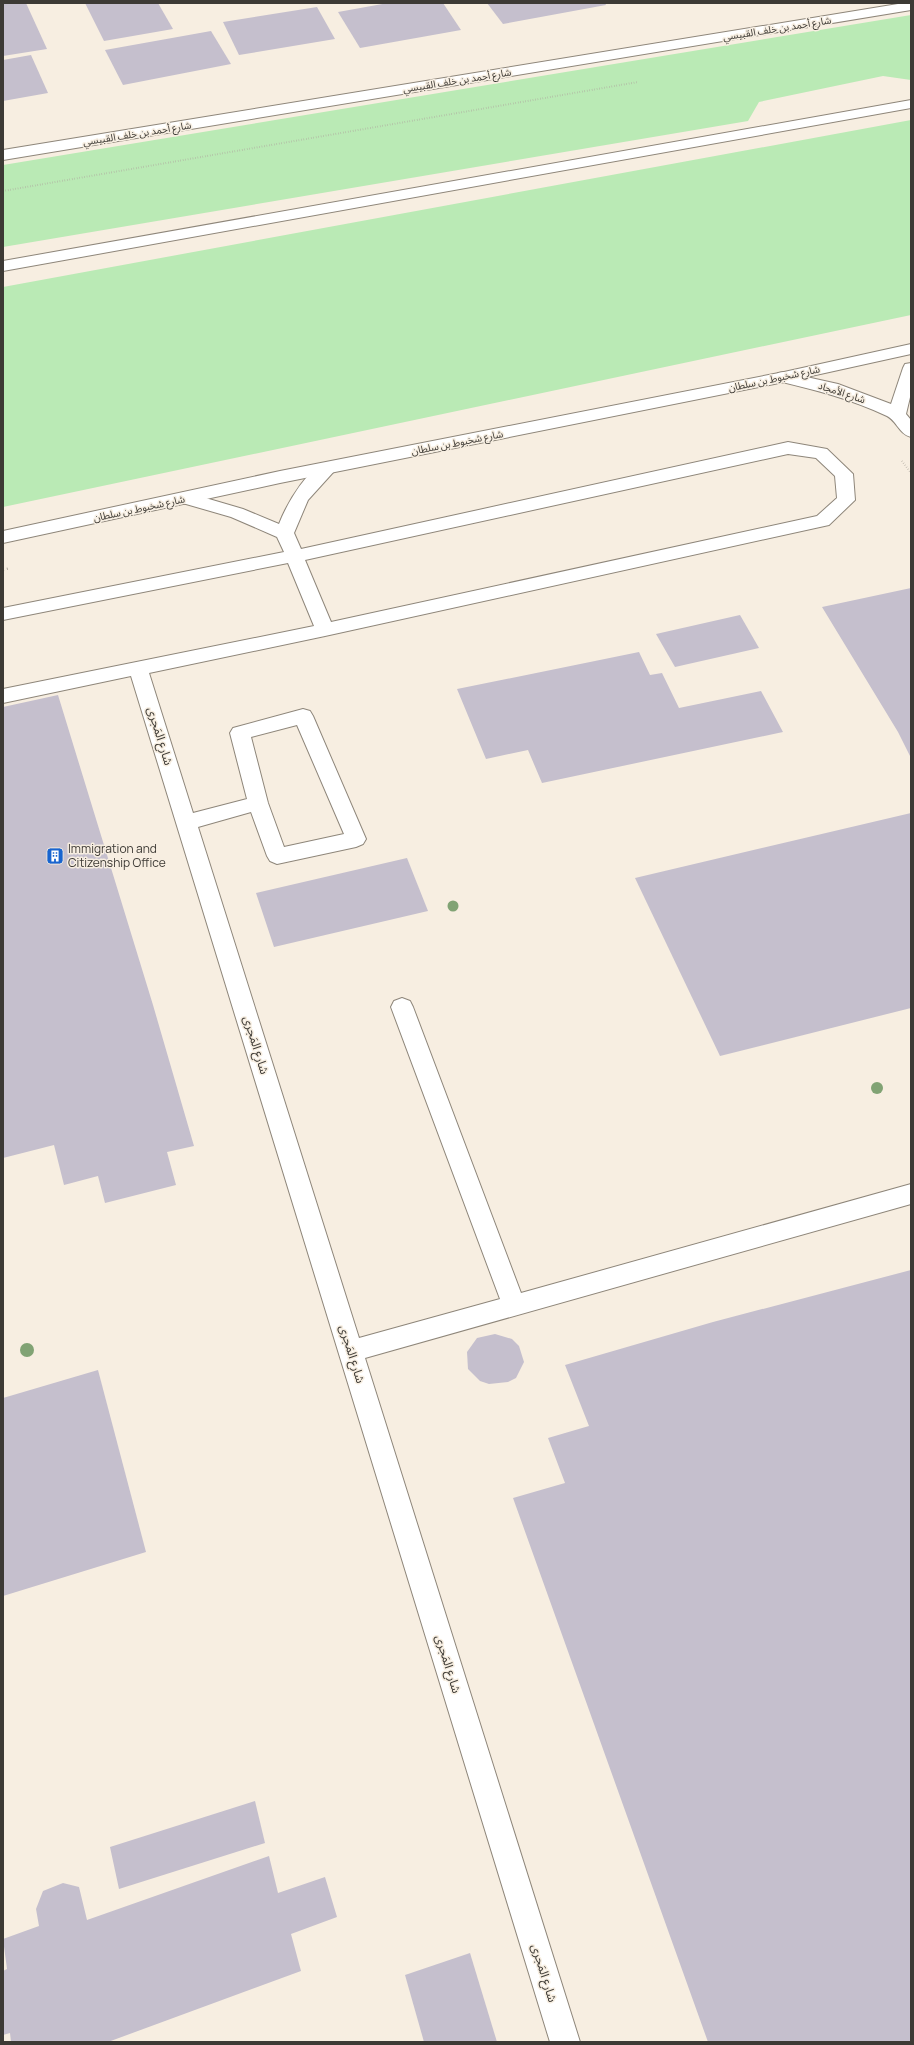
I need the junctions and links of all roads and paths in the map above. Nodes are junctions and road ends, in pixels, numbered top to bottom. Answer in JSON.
{"nodes":[{"id":1,"x":911,"y":6,"type":"edge"},
{"id":2,"x":645,"y":81,"type":"dead end"},
{"id":3,"x":911,"y":104,"type":"edge"},
{"id":4,"x":3,"y":155,"type":"edge"},
{"id":5,"x":3,"y":191,"type":"edge"},
{"id":6,"x":3,"y":266,"type":"edge"},
{"id":7,"x":911,"y":349,"type":"edge"},
{"id":8,"x":911,"y":368,"type":"edge"},
{"id":9,"x":784,"y":377,"type":"junction"},
{"id":10,"x":897,"y":414,"type":"junction"},
{"id":11,"x":911,"y":432,"type":"edge"},
{"id":12,"x":328,"y":468,"type":"junction"},
{"id":13,"x":185,"y":498,"type":"junction"},
{"id":14,"x":284,"y":533,"type":"junction"},
{"id":15,"x":3,"y":537,"type":"edge"},
{"id":16,"x":294,"y":556,"type":"junction"},
{"id":17,"x":3,"y":614,"type":"edge"},
{"id":18,"x":325,"y":630,"type":"junction"},
{"id":19,"x":138,"y":667,"type":"junction"},
{"id":20,"x":3,"y":696,"type":"edge"},
{"id":21,"x":258,"y":803,"type":"junction"},
{"id":22,"x":187,"y":822,"type":"junction"},
{"id":23,"x":402,"y":1007,"type":"dead end"},
{"id":24,"x":911,"y":1194,"type":"edge"},
{"id":25,"x":514,"y":1305,"type":"junction"},
{"id":26,"x":351,"y":1351,"type":"junction"},
{"id":27,"x":565,"y":2042,"type":"edge"}],
"edges":[{"from":1,"to":4,"type":"main road","name":"شارع أحمد بن خلف القبيسي"},
{"from":2,"to":5,"type":"path"},
{"from":3,"to":6,"type":"main road"},
{"from":7,"to":9,"type":"main road","name":"شارع شخبوط بن سلطان"},
{"from":8,"to":10,"type":"main road"},
{"from":9,"to":10,"type":"main road","name":"شارع الأمجاد"},
{"from":9,"to":12,"type":"main road","name":"شارع شخبوط بن سلطان"},
{"from":10,"to":11,"type":"main road","name":"شارع الأمجاد"},
{"from":12,"to":13,"type":"main road","name":"شارع شخبوط بن سلطان"},
{"from":12,"to":14,"type":"main road"},
{"from":13,"to":14,"type":"main road"},
{"from":13,"to":15,"type":"main road","name":"شارع شخبوط بن سلطان"},
{"from":14,"to":16,"type":"main road"},
{"from":16,"to":17,"type":"main road"},
{"from":16,"to":18,"type":"main road"},
{"from":16,"to":18,"type":"main road"},
{"from":18,"to":19,"type":"main road"},
{"from":19,"to":20,"type":"main road"},
{"from":19,"to":22,"type":"main road","name":"شارع المَجرى"},
{"from":21,"to":21,"type":"main road"},
{"from":21,"to":22,"type":"main road"},
{"from":22,"to":26,"type":"main road","name":"شارع المَجرى"},
{"from":23,"to":25,"type":"main road"},
{"from":24,"to":25,"type":"main road"},
{"from":25,"to":26,"type":"main road"},
{"from":26,"to":27,"type":"main road","name":"شارع المَجرى"}]}
